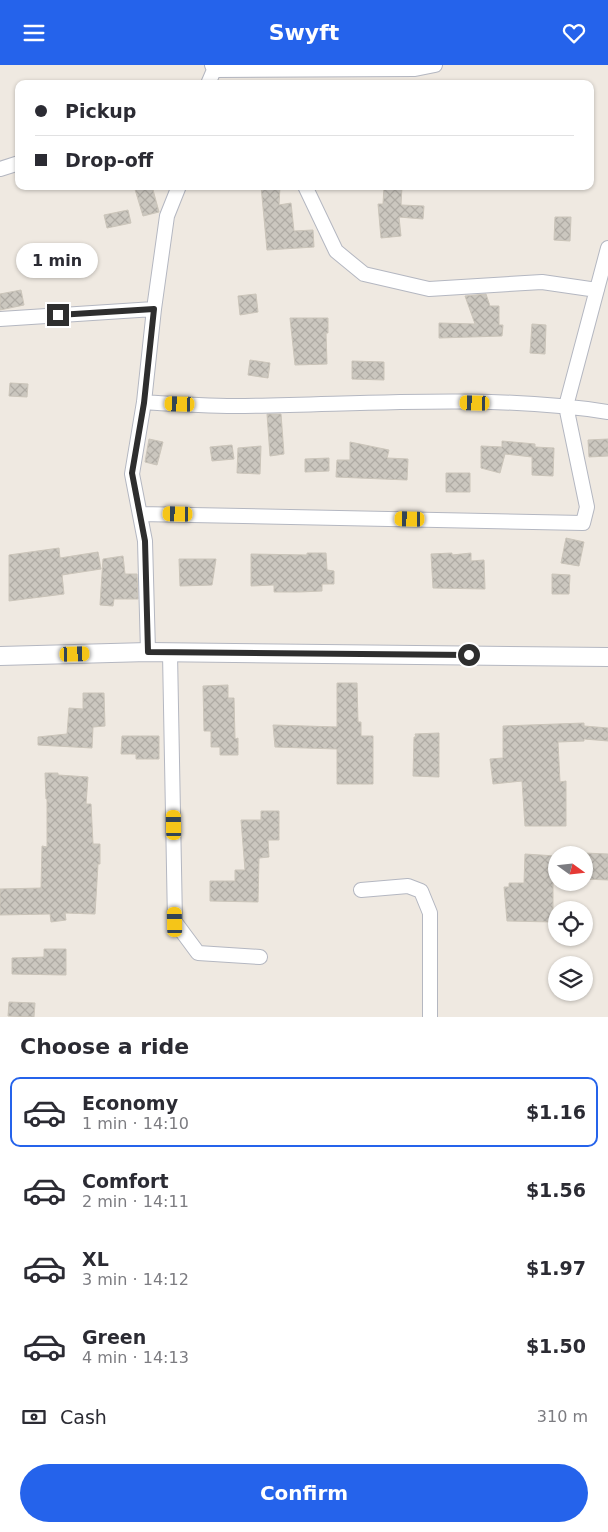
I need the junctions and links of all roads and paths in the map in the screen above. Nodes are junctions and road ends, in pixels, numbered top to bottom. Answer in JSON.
{"nodes":[{"id":1,"x":435,"y":65,"type":"edge"},
{"id":2,"x":213,"y":68,"type":"edge"},
{"id":3,"x":209,"y":80,"type":"edge"},
{"id":4,"x":15,"y":164,"type":"edge"},
{"id":5,"x":0,"y":169,"type":"edge"},
{"id":6,"x":177,"y":190,"type":"edge"},
{"id":7,"x":307,"y":190,"type":"edge"},
{"id":8,"x":608,"y":248,"type":"edge"},
{"id":9,"x":597,"y":290,"type":"junction"},
{"id":10,"x":154,"y":309,"type":"junction"},
{"id":11,"x":0,"y":319,"type":"edge"},
{"id":12,"x":144,"y":403,"type":"junction"},
{"id":13,"x":566,"y":406,"type":"junction"},
{"id":14,"x":608,"y":413,"type":"edge"},
{"id":15,"x":140,"y":513,"type":"junction"},
{"id":16,"x":148,"y":652,"type":"junction"},
{"id":17,"x":170,"y":653,"type":"junction"},
{"id":18,"x":0,"y":656,"type":"edge"},
{"id":19,"x":608,"y":657,"type":"edge"},
{"id":20,"x":361,"y":890,"type":"dead end"},
{"id":21,"x":260,"y":957,"type":"dead end"},
{"id":22,"x":430,"y":1017,"type":"edge"}],
"edges":[{"from":1,"to":2,"type":"street"},
{"from":2,"to":3,"type":"street"},
{"from":4,"to":5,"type":"street"},
{"from":6,"to":10,"type":"street"},
{"from":7,"to":9,"type":"street"},
{"from":8,"to":9,"type":"street"},
{"from":9,"to":13,"type":"street"},
{"from":10,"to":11,"type":"street"},
{"from":10,"to":12,"type":"street"},
{"from":12,"to":13,"type":"street"},
{"from":12,"to":15,"type":"street"},
{"from":13,"to":14,"type":"street"},
{"from":13,"to":15,"type":"street"},
{"from":15,"to":16,"type":"street"},
{"from":16,"to":17,"type":"street"},
{"from":16,"to":18,"type":"street"},
{"from":17,"to":19,"type":"street"},
{"from":17,"to":21,"type":"street"},
{"from":20,"to":22,"type":"street"}]}
